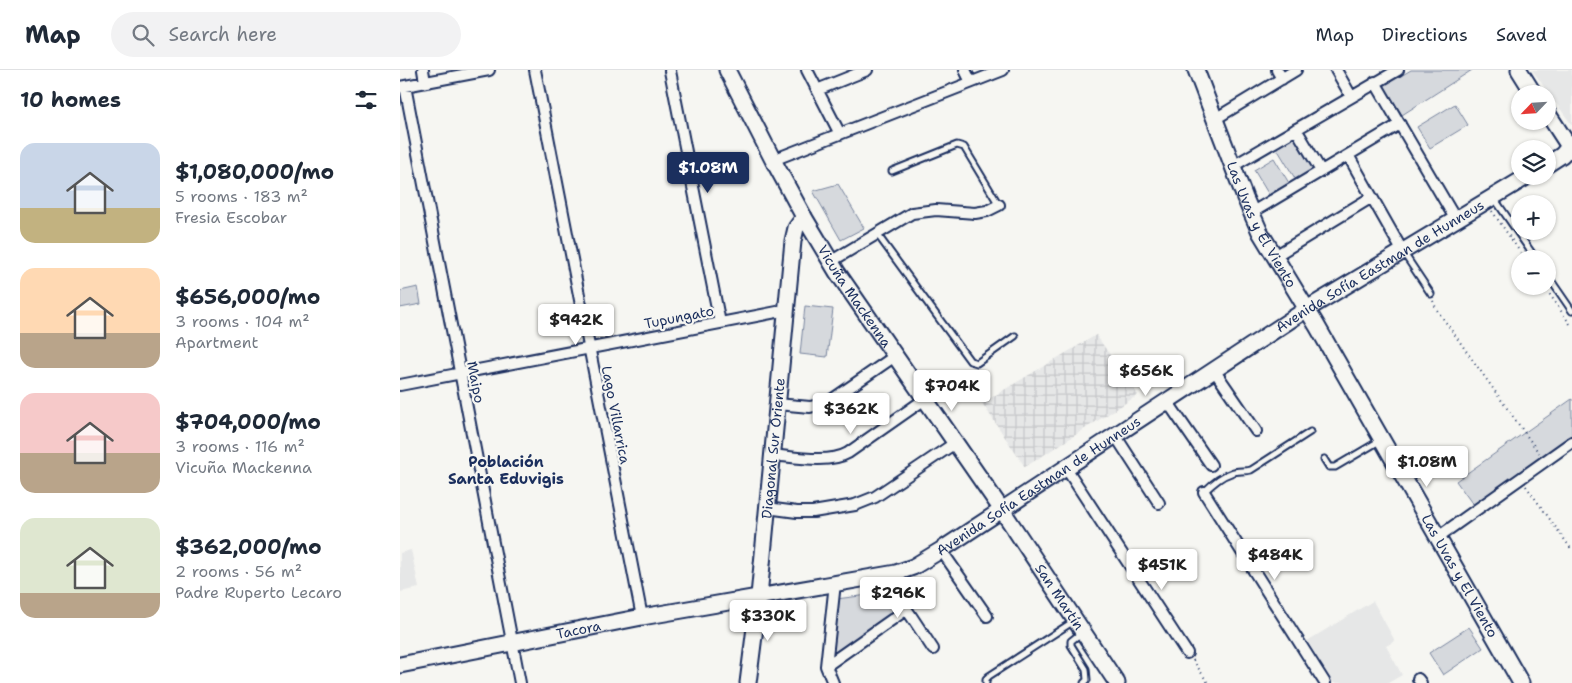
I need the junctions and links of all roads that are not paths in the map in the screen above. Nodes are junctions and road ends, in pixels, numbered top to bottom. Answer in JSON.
{"nodes":[{"id":1,"x":422,"y":70,"type":"edge"},
{"id":2,"x":489,"y":70,"type":"edge"},
{"id":3,"x":535,"y":70,"type":"edge"},
{"id":4,"x":807,"y":70,"type":"edge"},
{"id":5,"x":867,"y":70,"type":"edge"},
{"id":6,"x":965,"y":70,"type":"edge"},
{"id":7,"x":1003,"y":70,"type":"edge"},
{"id":8,"x":1196,"y":70,"type":"edge"},
{"id":9,"x":1296,"y":70,"type":"edge"},
{"id":10,"x":1336,"y":70,"type":"edge"},
{"id":11,"x":1398,"y":70,"type":"edge"},
{"id":12,"x":1519,"y":70,"type":"edge"},
{"id":13,"x":477,"y":71,"type":"edge"},
{"id":14,"x":670,"y":71,"type":"edge"},
{"id":15,"x":731,"y":71,"type":"edge"},
{"id":16,"x":1279,"y":74,"type":"edge"},
{"id":17,"x":425,"y":82,"type":"junction"},
{"id":18,"x":971,"y":82,"type":"junction"},
{"id":19,"x":1375,"y":82,"type":"junction"},
{"id":20,"x":1528,"y":85,"type":"edge"},
{"id":21,"x":402,"y":86,"type":"edge"},
{"id":22,"x":817,"y":90,"type":"junction"},
{"id":23,"x":1351,"y":96,"type":"junction"},
{"id":24,"x":1215,"y":119,"type":"junction"},
{"id":25,"x":1400,"y":124,"type":"junction"},
{"id":26,"x":1556,"y":125,"type":"edge"},
{"id":27,"x":1296,"y":129,"type":"junction"},
{"id":28,"x":840,"y":134,"type":"junction"},
{"id":29,"x":1571,"y":147,"type":"edge"},
{"id":30,"x":1348,"y":155,"type":"junction"},
{"id":31,"x":1556,"y":159,"type":"edge"},
{"id":32,"x":773,"y":160,"type":"junction"},
{"id":33,"x":1233,"y":166,"type":"junction"},
{"id":34,"x":892,"y":171,"type":"dead end"},
{"id":35,"x":1321,"y":171,"type":"junction"},
{"id":36,"x":1514,"y":185,"type":"edge"},
{"id":37,"x":1372,"y":197,"type":"junction"},
{"id":38,"x":1490,"y":200,"type":"junction"},
{"id":39,"x":999,"y":205,"type":"joint"},
{"id":40,"x":1251,"y":213,"type":"junction"},
{"id":41,"x":804,"y":217,"type":"junction"},
{"id":42,"x":1456,"y":220,"type":"junction"},
{"id":43,"x":876,"y":234,"type":"junction"},
{"id":44,"x":1529,"y":250,"type":"edge"},
{"id":45,"x":1403,"y":252,"type":"junction"},
{"id":46,"x":1275,"y":256,"type":"junction"},
{"id":47,"x":830,"y":262,"type":"junction"},
{"id":48,"x":1556,"y":288,"type":"edge"},
{"id":49,"x":1430,"y":294,"type":"road end"},
{"id":50,"x":1307,"y":309,"type":"junction"},
{"id":51,"x":787,"y":310,"type":"junction"},
{"id":52,"x":1572,"y":311,"type":"edge"},
{"id":53,"x":720,"y":323,"type":"junction"},
{"id":54,"x":1015,"y":336,"type":"dead end"},
{"id":55,"x":589,"y":348,"type":"junction"},
{"id":56,"x":895,"y":356,"type":"junction"},
{"id":57,"x":1214,"y":370,"type":"junction"},
{"id":58,"x":460,"y":373,"type":"junction"},
{"id":59,"x":400,"y":385,"type":"edge"},
{"id":60,"x":925,"y":399,"type":"junction"},
{"id":61,"x":1167,"y":401,"type":"junction"},
{"id":62,"x":777,"y":404,"type":"junction"},
{"id":63,"x":1256,"y":431,"type":"dead end"},
{"id":64,"x":1310,"y":432,"type":"dead end"},
{"id":65,"x":1115,"y":435,"type":"junction"},
{"id":66,"x":1382,"y":440,"type":"junction"},
{"id":67,"x":1572,"y":442,"type":"edge"},
{"id":68,"x":955,"y":443,"type":"junction"},
{"id":69,"x":772,"y":455,"type":"junction"},
{"id":70,"x":1324,"y":458,"type":"dead end"},
{"id":71,"x":1211,"y":465,"type":"dead end"},
{"id":72,"x":1066,"y":468,"type":"junction"},
{"id":73,"x":1204,"y":492,"type":"joint"},
{"id":74,"x":1158,"y":503,"type":"dead end"},
{"id":75,"x":767,"y":508,"type":"junction"},
{"id":76,"x":1002,"y":510,"type":"junction"},
{"id":77,"x":1438,"y":537,"type":"junction"},
{"id":78,"x":941,"y":550,"type":"junction"},
{"id":79,"x":884,"y":575,"type":"junction"},
{"id":80,"x":835,"y":584,"type":"junction"},
{"id":81,"x":759,"y":596,"type":"junction"},
{"id":82,"x":907,"y":609,"type":"junction"},
{"id":83,"x":987,"y":616,"type":"dead end"},
{"id":84,"x":642,"y":617,"type":"junction"},
{"id":85,"x":1079,"y":626,"type":"junction"},
{"id":86,"x":512,"y":642,"type":"junction"},
{"id":87,"x":933,"y":649,"type":"dead end"},
{"id":88,"x":1187,"y":653,"type":"road end"},
{"id":89,"x":400,"y":664,"type":"edge"},
{"id":90,"x":826,"y":666,"type":"junction"},
{"id":91,"x":520,"y":683,"type":"edge"},
{"id":92,"x":748,"y":683,"type":"edge"},
{"id":93,"x":833,"y":683,"type":"edge"},
{"id":94,"x":986,"y":683,"type":"edge"},
{"id":95,"x":1084,"y":683,"type":"edge"},
{"id":96,"x":1117,"y":683,"type":"edge"},
{"id":97,"x":1325,"y":683,"type":"edge"},
{"id":98,"x":1521,"y":683,"type":"edge"}],
"edges":[{"from":1,"to":17,"type":"street"},
{"from":2,"to":13,"type":"street"},
{"from":3,"to":55,"type":"street","name":"Lago Villarrica"},
{"from":4,"to":22,"type":"street"},
{"from":5,"to":22,"type":"street"},
{"from":6,"to":18,"type":"street"},
{"from":7,"to":18,"type":"street"},
{"from":8,"to":24,"type":"street","name":"Las Uvas y El Viento"},
{"from":9,"to":16,"type":"street"},
{"from":10,"to":23,"type":"street"},
{"from":11,"to":19,"type":"street"},
{"from":12,"to":20,"type":"street"},
{"from":13,"to":17,"type":"street"},
{"from":14,"to":53,"type":"street"},
{"from":15,"to":32,"type":"street","name":"Vicuña Mackenna"},
{"from":16,"to":24,"type":"street"},
{"from":17,"to":21,"type":"street"},
{"from":18,"to":28,"type":"street"},
{"from":19,"to":23,"type":"street"},
{"from":19,"to":25,"type":"street"},
{"from":21,"to":58,"type":"street","name":"Maipo"},
{"from":22,"to":28,"type":"street"},
{"from":23,"to":27,"type":"street"},
{"from":24,"to":33,"type":"street","name":"Las Uvas y El Viento"},
{"from":25,"to":30,"type":"street"},
{"from":25,"to":42,"type":"street"},
{"from":26,"to":29,"type":"street"},
{"from":27,"to":33,"type":"street"},
{"from":27,"to":35,"type":"street"},
{"from":28,"to":32,"type":"street"},
{"from":29,"to":31,"type":"street"},
{"from":30,"to":35,"type":"street"},
{"from":30,"to":37,"type":"street"},
{"from":32,"to":41,"type":"street","name":"Vicuña Mackenna"},
{"from":33,"to":40,"type":"street","name":"Las Uvas y El Viento"},
{"from":34,"to":39,"type":"lane"},
{"from":35,"to":40,"type":"street"},
{"from":36,"to":38,"type":"street","name":"Avenida Sofía Eastman de Hunneus"},
{"from":37,"to":45,"type":"street"},
{"from":37,"to":46,"type":"street"},
{"from":38,"to":42,"type":"street","name":"Avenida Sofía Eastman de Hunneus"},
{"from":38,"to":44,"type":"lane"},
{"from":39,"to":43,"type":"street"},
{"from":40,"to":46,"type":"street","name":"Las Uvas y El Viento"},
{"from":41,"to":47,"type":"street","name":"Vicuña Mackenna"},
{"from":41,"to":51,"type":"street","name":"Diagonal Sur Oriente"},
{"from":42,"to":45,"type":"street","name":"Avenida Sofía Eastman de Hunneus"},
{"from":43,"to":47,"type":"street"},
{"from":43,"to":54,"type":"lane"},
{"from":45,"to":49,"type":"lane"},
{"from":45,"to":50,"type":"street","name":"Avenida Sofía Eastman de Hunneus"},
{"from":46,"to":50,"type":"street","name":"Las Uvas y El Viento"},
{"from":47,"to":56,"type":"street","name":"Vicuña Mackenna"},
{"from":48,"to":52,"type":"lane"},
{"from":50,"to":57,"type":"street","name":"Avenida Sofía Eastman de Hunneus"},
{"from":50,"to":66,"type":"street","name":"Las Uvas y El Viento"},
{"from":51,"to":53,"type":"street","name":"Tupungato"},
{"from":51,"to":62,"type":"street","name":"Diagonal Sur Oriente"},
{"from":53,"to":55,"type":"street","name":"Tupungato"},
{"from":55,"to":58,"type":"street","name":"Tupungato"},
{"from":55,"to":84,"type":"street","name":"Lago Villarrica"},
{"from":56,"to":60,"type":"street","name":"Vicuña Mackenna"},
{"from":56,"to":62,"type":"street"},
{"from":57,"to":61,"type":"street","name":"Avenida Sofía Eastman de Hunneus"},
{"from":57,"to":63,"type":"street"},
{"from":58,"to":59,"type":"street","name":"Tupungato"},
{"from":58,"to":86,"type":"street","name":"Maipo"},
{"from":60,"to":68,"type":"street","name":"Vicuña Mackenna"},
{"from":60,"to":69,"type":"street"},
{"from":61,"to":65,"type":"street","name":"Avenida Sofía Eastman de Hunneus"},
{"from":61,"to":71,"type":"street"},
{"from":62,"to":69,"type":"street","name":"Diagonal Sur Oriente"},
{"from":64,"to":73,"type":"lane"},
{"from":65,"to":72,"type":"street","name":"Avenida Sofía Eastman de Hunneus"},
{"from":65,"to":74,"type":"street"},
{"from":66,"to":70,"type":"lane"},
{"from":66,"to":77,"type":"street","name":"Las Uvas y El Viento"},
{"from":67,"to":77,"type":"street"},
{"from":68,"to":75,"type":"street"},
{"from":68,"to":76,"type":"street","name":"Vicuña Mackenna"},
{"from":69,"to":75,"type":"street","name":"Diagonal Sur Oriente"},
{"from":72,"to":76,"type":"street","name":"Avenida Sofía Eastman de Hunneus"},
{"from":72,"to":88,"type":"street"},
{"from":73,"to":97,"type":"street"},
{"from":75,"to":81,"type":"street","name":"Diagonal Sur Oriente"},
{"from":76,"to":78,"type":"street","name":"Avenida Sofía Eastman de Hunneus"},
{"from":76,"to":85,"type":"street","name":"San Martín"},
{"from":77,"to":98,"type":"street","name":"Las Uvas y El Viento"},
{"from":78,"to":79,"type":"street","name":"Avenida Sofía Eastman de Hunneus"},
{"from":78,"to":83,"type":"street"},
{"from":79,"to":80,"type":"street","name":"Avenida Sofía Eastman de Hunneus"},
{"from":79,"to":82,"type":"street"},
{"from":80,"to":81,"type":"street","name":"Avenida Sofía Eastman de Hunneus"},
{"from":80,"to":90,"type":"street"},
{"from":81,"to":84,"type":"street","name":"Tacora"},
{"from":81,"to":92,"type":"street","name":"Diagonal Sur Oriente"},
{"from":82,"to":87,"type":"street"},
{"from":82,"to":90,"type":"street"},
{"from":84,"to":86,"type":"street","name":"Tacora"},
{"from":85,"to":94,"type":"lane"},
{"from":85,"to":95,"type":"lane"},
{"from":85,"to":96,"type":"street","name":"San Martín"},
{"from":86,"to":89,"type":"street","name":"Tacora"},
{"from":86,"to":91,"type":"street","name":"Maipo"},
{"from":90,"to":93,"type":"street"}]}
